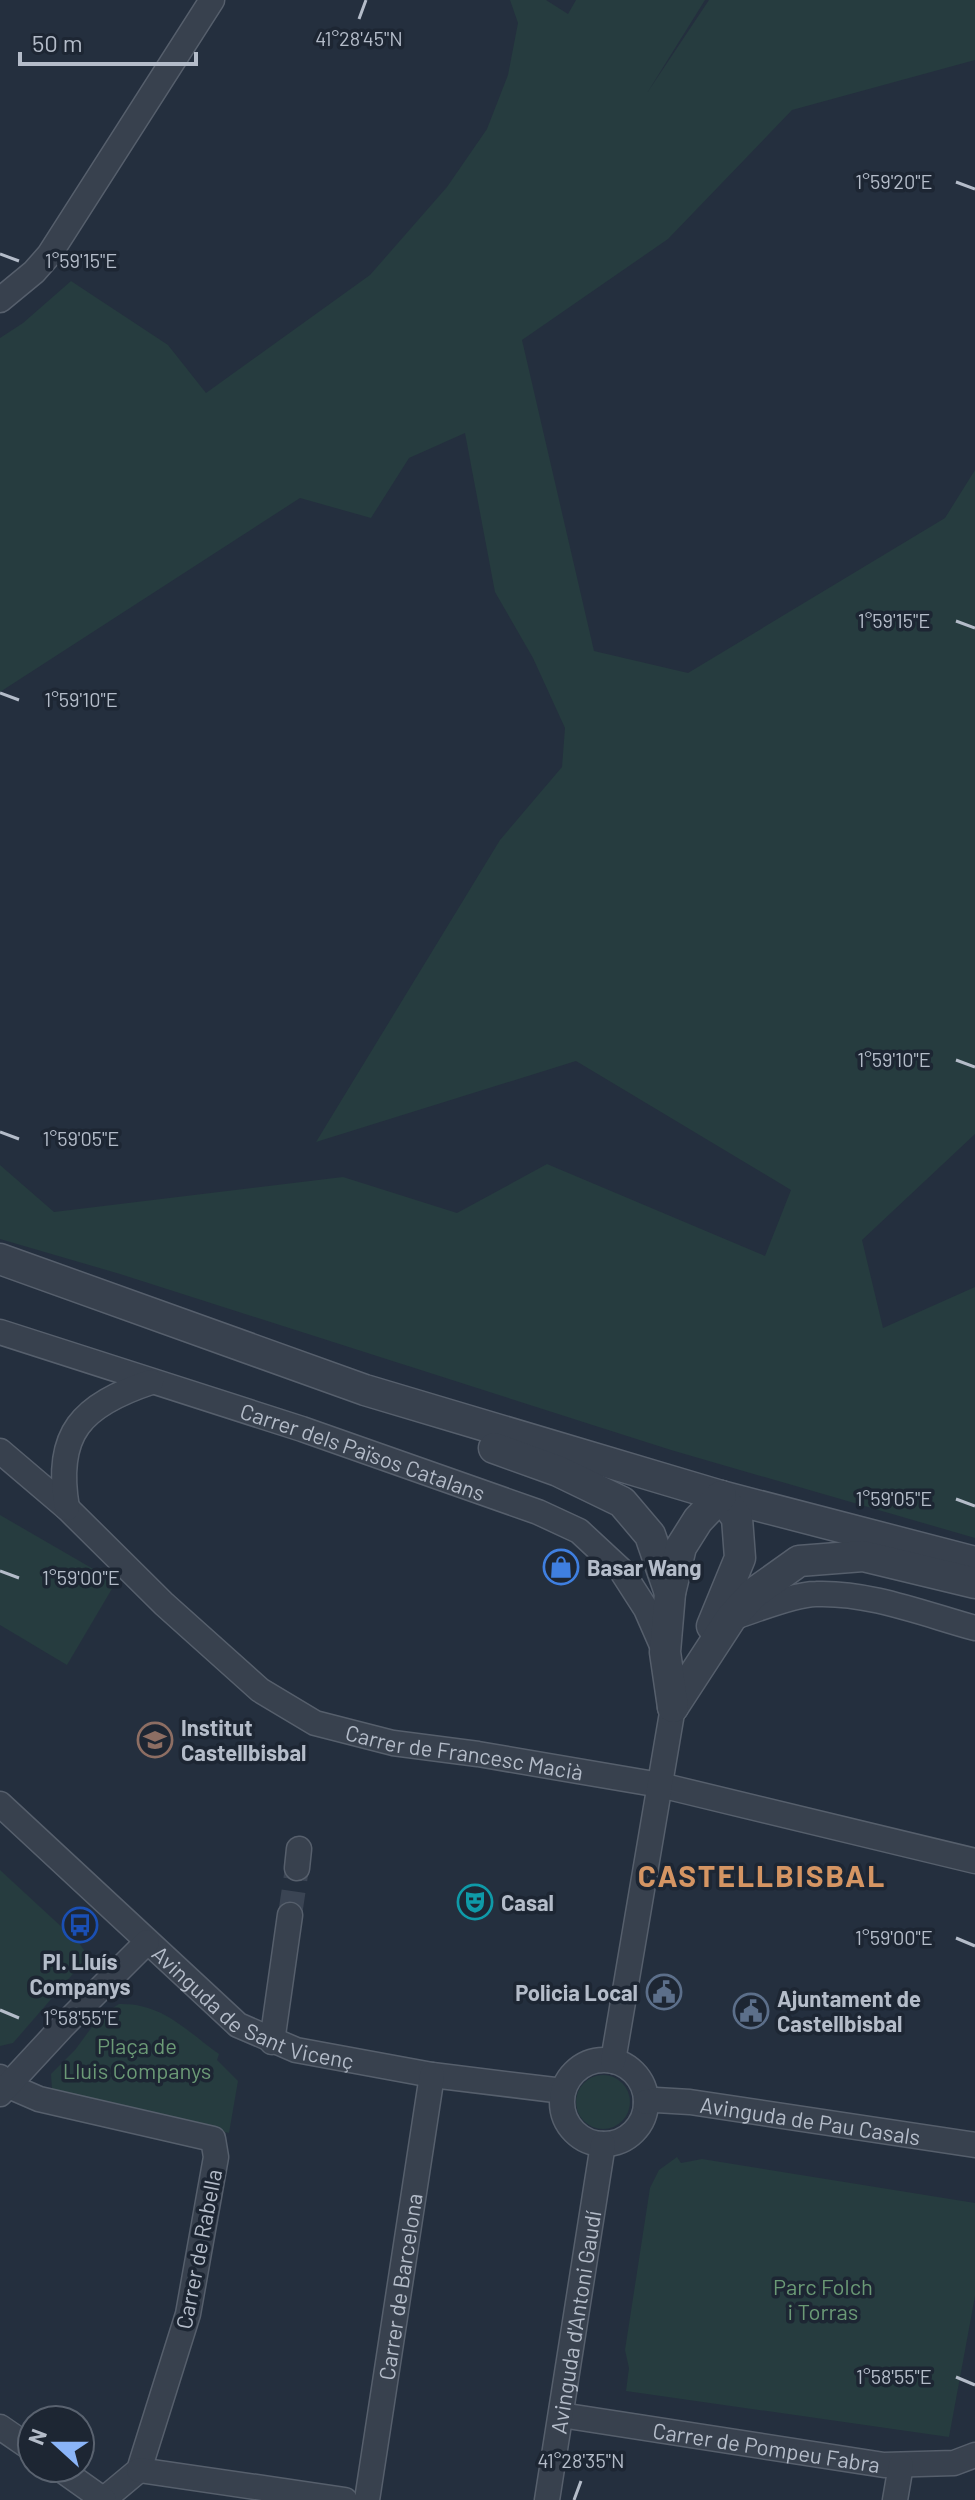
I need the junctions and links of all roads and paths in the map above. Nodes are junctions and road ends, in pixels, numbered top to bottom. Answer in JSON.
{"nodes":[{"id":1,"x":212,"y":0,"type":"edge"},
{"id":2,"x":0,"y":300,"type":"edge"},
{"id":3,"x":0,"y":1259,"type":"edge"},
{"id":4,"x":0,"y":1332,"type":"edge"},
{"id":5,"x":151,"y":1382,"type":"junction"},
{"id":6,"x":365,"y":1390,"type":"junction"},
{"id":7,"x":0,"y":1451,"type":"edge"},
{"id":8,"x":721,"y":1496,"type":"junction"},
{"id":9,"x":67,"y":1508,"type":"junction"},
{"id":10,"x":975,"y":1562,"type":"edge"},
{"id":11,"x":975,"y":1583,"type":"edge"},
{"id":12,"x":670,"y":1593,"type":"junction"},
{"id":13,"x":731,"y":1618,"type":"junction"},
{"id":14,"x":975,"y":1628,"type":"edge"},
{"id":15,"x":665,"y":1652,"type":"junction"},
{"id":16,"x":673,"y":1707,"type":"junction"},
{"id":17,"x":660,"y":1785,"type":"junction"},
{"id":18,"x":2,"y":1811,"type":"edge"},
{"id":19,"x":975,"y":1861,"type":"edge"},
{"id":20,"x":290,"y":1915,"type":"tunnel mouth"},
{"id":21,"x":147,"y":1942,"type":"junction"},
{"id":22,"x":272,"y":2042,"type":"junction"},
{"id":23,"x":613,"y":2061,"type":"junction"},
{"id":24,"x":432,"y":2075,"type":"junction"},
{"id":25,"x":3,"y":2086,"type":"edge"},
{"id":26,"x":563,"y":2091,"type":"junction"},
{"id":27,"x":646,"y":2102,"type":"junction"},
{"id":28,"x":603,"y":2144,"type":"junction"},
{"id":29,"x":975,"y":2145,"type":"edge"},
{"id":30,"x":561,"y":2415,"type":"junction"},
{"id":31,"x":974,"y":2456,"type":"edge"},
{"id":32,"x":901,"y":2465,"type":"junction"},
{"id":33,"x":139,"y":2470,"type":"junction"},
{"id":34,"x":82,"y":2484,"type":"edge"},
{"id":35,"x":104,"y":2500,"type":"edge"},
{"id":36,"x":345,"y":2500,"type":"edge"},
{"id":37,"x":367,"y":2500,"type":"edge"},
{"id":38,"x":547,"y":2500,"type":"edge"},
{"id":39,"x":895,"y":2500,"type":"edge"}],
"edges":[{"from":1,"to":2,"type":"street"},
{"from":3,"to":6,"type":"street"},
{"from":4,"to":5,"type":"street","name":"Carrer dels Països Catalans"},
{"from":5,"to":9,"type":"street"},
{"from":5,"to":15,"type":"street","name":"Carrer dels Països Catalans"},
{"from":6,"to":8,"type":"street"},
{"from":6,"to":12,"type":"street"},
{"from":7,"to":9,"type":"street","name":"Carrer de Francesc Macià"},
{"from":8,"to":10,"type":"street"},
{"from":8,"to":12,"type":"street"},
{"from":8,"to":16,"type":"street"},
{"from":9,"to":17,"type":"street","name":"Carrer de Francesc Macià"},
{"from":11,"to":13,"type":"street"},
{"from":12,"to":15,"type":"street"},
{"from":13,"to":14,"type":"street"},
{"from":13,"to":16,"type":"street"},
{"from":15,"to":16,"type":"street"},
{"from":16,"to":17,"type":"street"},
{"from":17,"to":19,"type":"street","name":"Carrer de Francesc Macià"},
{"from":17,"to":23,"type":"street"},
{"from":18,"to":21,"type":"street","name":"Avinguda de Sant Vicenç"},
{"from":20,"to":22,"type":"street"},
{"from":21,"to":22,"type":"street","name":"Avinguda de Sant Vicenç"},
{"from":21,"to":25,"type":"street"},
{"from":22,"to":24,"type":"street","name":"Avinguda de Sant Vicenç"},
{"from":23,"to":26,"type":"street"},
{"from":23,"to":27,"type":"street"},
{"from":24,"to":26,"type":"street","name":"Avinguda de Sant Vicenç"},
{"from":24,"to":37,"type":"street","name":"Carrer de Barcelona"},
{"from":25,"to":33,"type":"street","name":"Carrer de Rabella"},
{"from":26,"to":28,"type":"street"},
{"from":27,"to":28,"type":"street"},
{"from":27,"to":29,"type":"street","name":"Avinguda de Pau Casals"},
{"from":28,"to":30,"type":"street","name":"Avinguda d'Antoni Gaudí"},
{"from":30,"to":32,"type":"street","name":"Carrer de Pompeu Fabra"},
{"from":30,"to":38,"type":"street","name":"Avinguda d'Antoni Gaudí"},
{"from":31,"to":32,"type":"street","name":"Carrer de Pompeu Fabra"},
{"from":32,"to":39,"type":"street"},
{"from":33,"to":35,"type":"street"},
{"from":33,"to":36,"type":"street"},
{"from":34,"to":35,"type":"street"}]}
